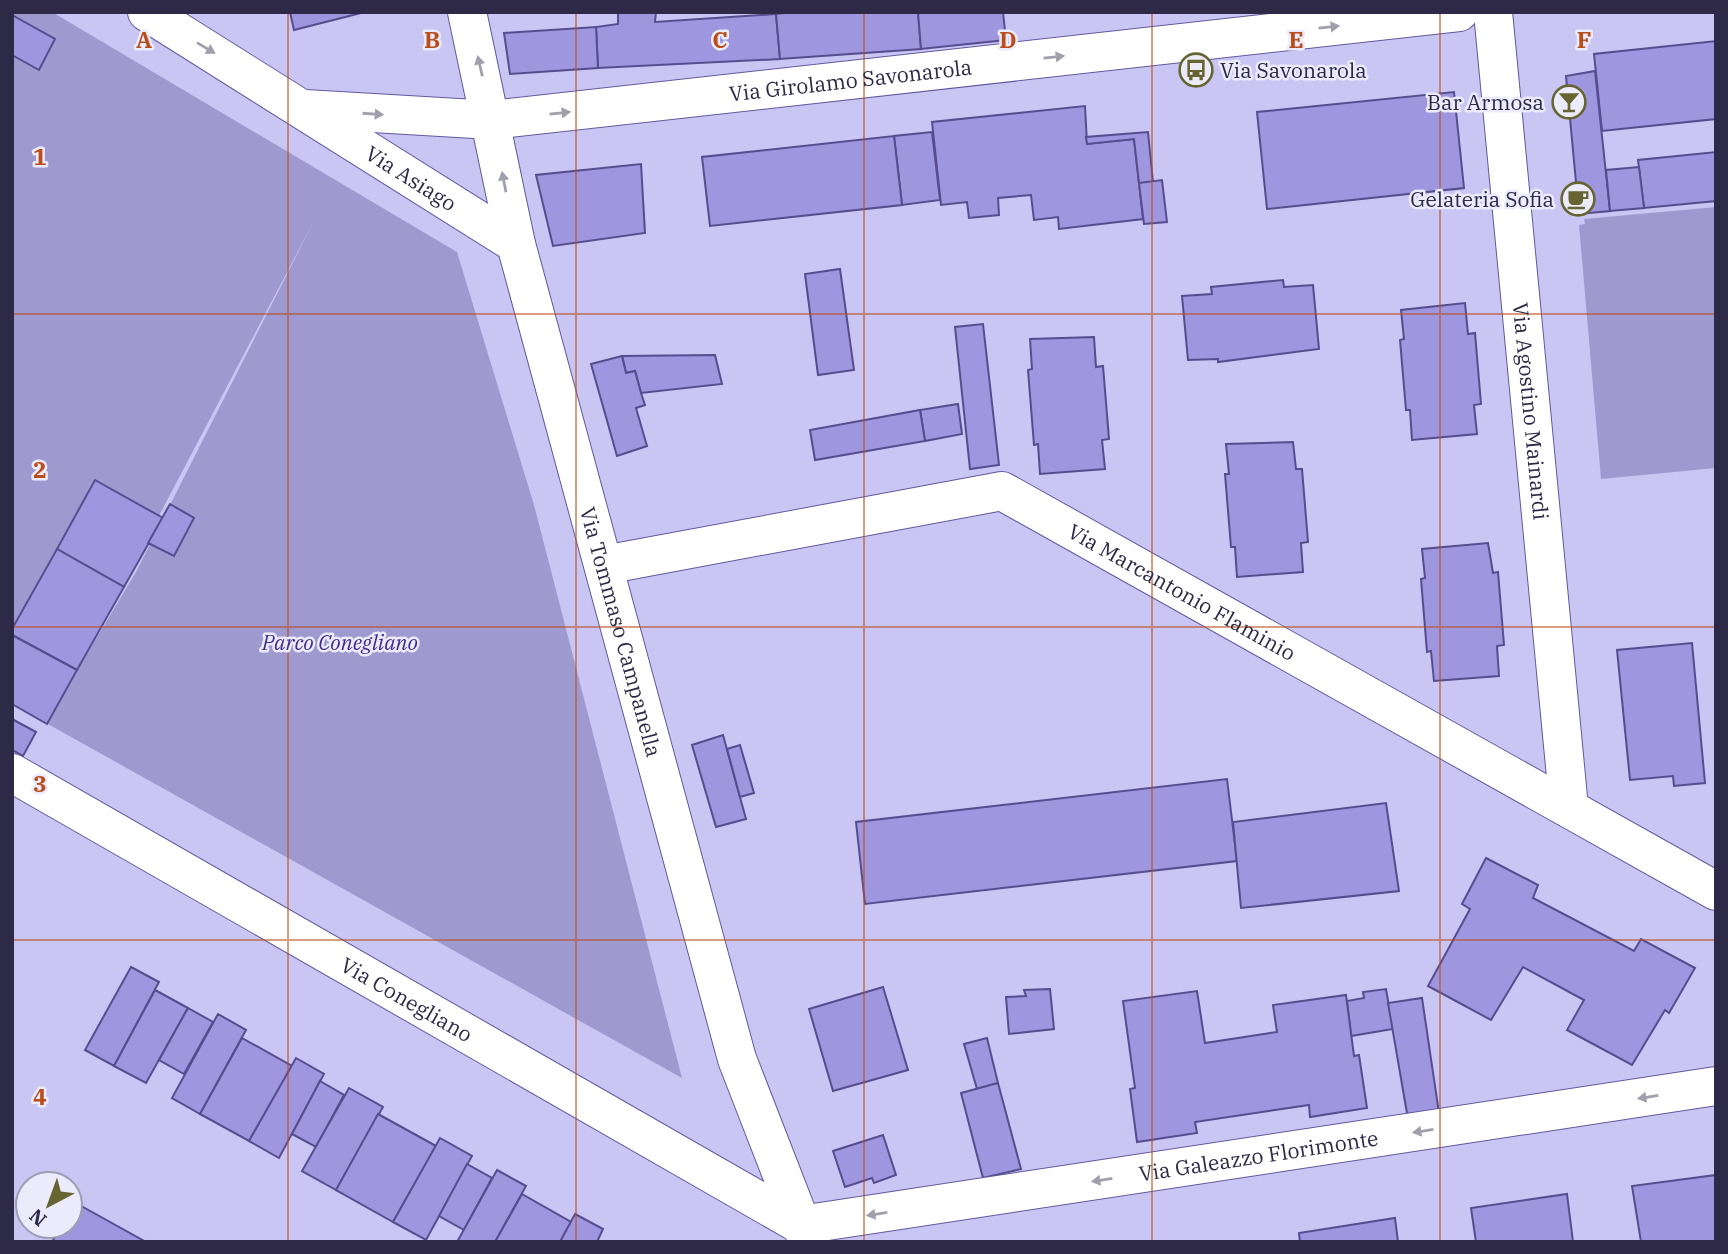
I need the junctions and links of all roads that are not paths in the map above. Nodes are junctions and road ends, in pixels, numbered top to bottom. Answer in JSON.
{"nodes":[{"id":1,"x":148,"y":12,"type":"edge"},
{"id":2,"x":467,"y":12,"type":"edge"},
{"id":3,"x":1459,"y":12,"type":"edge"},
{"id":4,"x":1493,"y":12,"type":"edge"},
{"id":5,"x":305,"y":109,"type":"junction"},
{"id":6,"x":492,"y":120,"type":"junction"},
{"id":7,"x":516,"y":244,"type":"junction"},
{"id":8,"x":604,"y":565,"type":"junction"},
{"id":9,"x":12,"y":773,"type":"edge"},
{"id":10,"x":1569,"y":808,"type":"junction"},
{"id":11,"x":1716,"y":891,"type":"edge"},
{"id":12,"x":1716,"y":1086,"type":"edge"},
{"id":13,"x":805,"y":1233,"type":"edge"}],
"edges":[{"from":1,"to":5,"type":"street","name":"Via Asiago","one_way":true},
{"from":6,"to":2,"type":"street","name":"Via Tommaso Campanella","one_way":true},
{"from":6,"to":3,"type":"street","name":"Via Girolamo Savonarola","one_way":true},
{"from":4,"to":10,"type":"street","name":"Via Agostino Mainardi"},
{"from":5,"to":6,"type":"street","name":"Via Asiago","one_way":true},
{"from":5,"to":7,"type":"street","name":"Via Asiago"},
{"from":7,"to":6,"type":"street","name":"Via Tommaso Campanella","one_way":true},
{"from":7,"to":8,"type":"street","name":"Via Tommaso Campanella"},
{"from":8,"to":10,"type":"street","name":"Via Marcantonio Flaminio"},
{"from":8,"to":13,"type":"street","name":"Via Tommaso Campanella"},
{"from":9,"to":13,"type":"street","name":"Via Conegliano"},
{"from":10,"to":11,"type":"street","name":"Via Marcantonio Flaminio"},
{"from":12,"to":13,"type":"street","name":"Via Galeazzo Florimonte","one_way":true}]}
